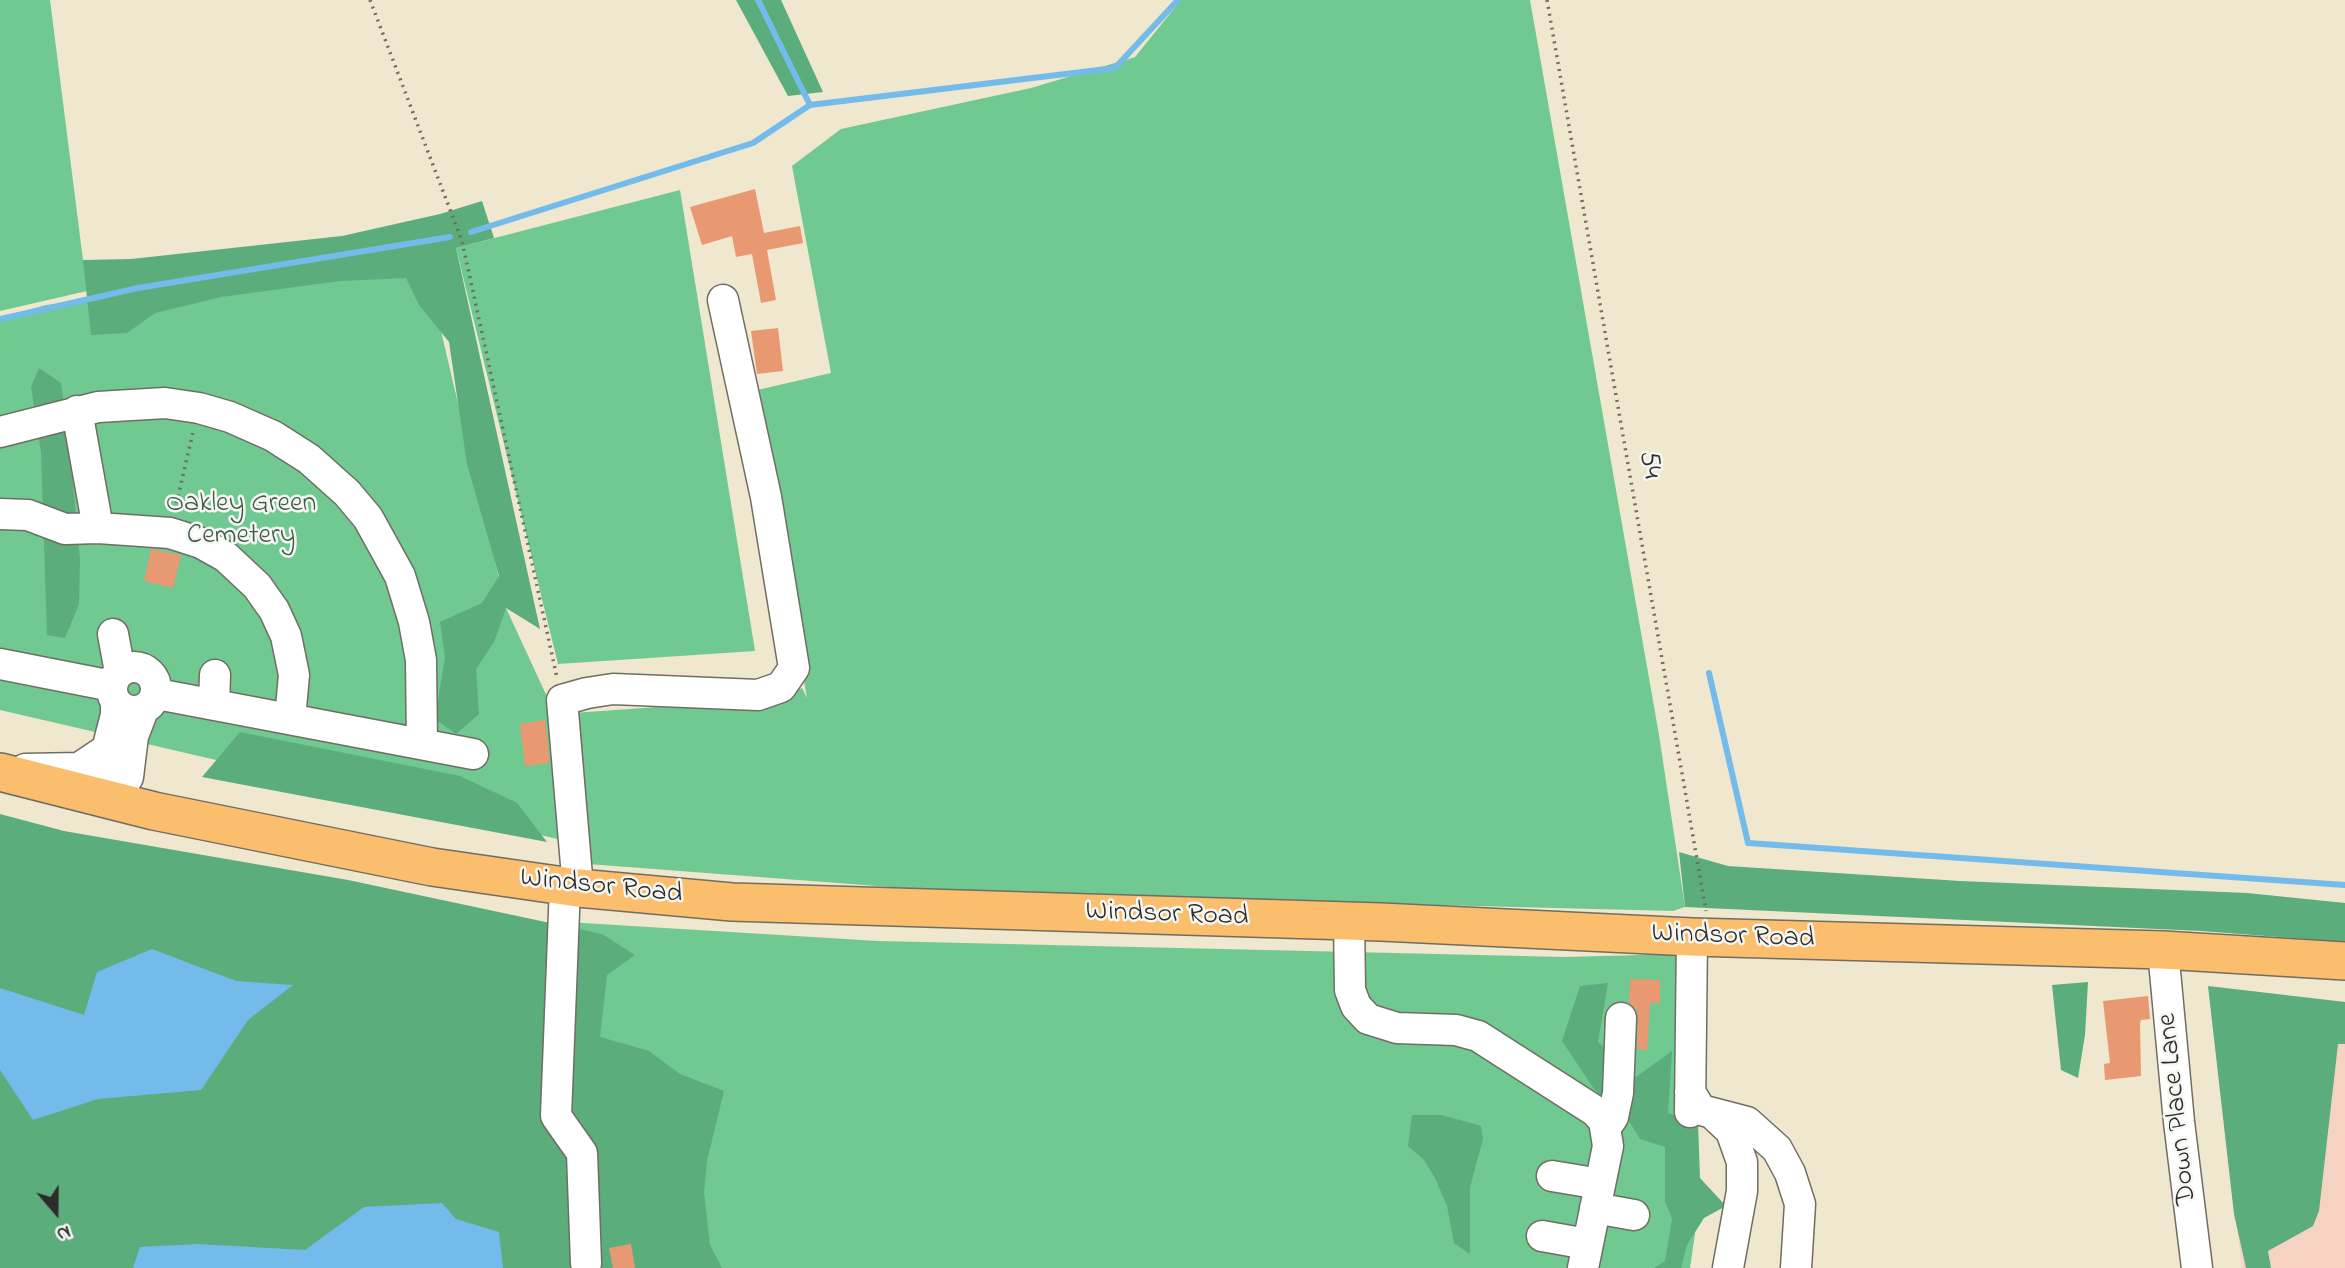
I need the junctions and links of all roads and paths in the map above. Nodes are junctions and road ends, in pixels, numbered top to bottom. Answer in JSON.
{"nodes":[{"id":1,"x":370,"y":0,"type":"edge"},
{"id":2,"x":1547,"y":0,"type":"edge"},
{"id":3,"x":723,"y":300,"type":"dead end"},
{"id":4,"x":199,"y":408,"type":"junction"},
{"id":5,"x":77,"y":411,"type":"junction"},
{"id":6,"x":0,"y":432,"type":"edge"},
{"id":7,"x":0,"y":514,"type":"edge"},
{"id":8,"x":98,"y":527,"type":"junction"},
{"id":9,"x":170,"y":533,"type":"junction"},
{"id":10,"x":113,"y":634,"type":"dead end"},
{"id":11,"x":0,"y":664,"type":"edge"},
{"id":12,"x":215,"y":675,"type":"dead end"},
{"id":13,"x":130,"y":693,"type":"junction"},
{"id":14,"x":562,"y":701,"type":"junction"},
{"id":15,"x":214,"y":705,"type":"junction"},
{"id":16,"x":290,"y":719,"type":"junction"},
{"id":17,"x":422,"y":744,"type":"junction"},
{"id":18,"x":106,"y":750,"type":"junction"},
{"id":19,"x":473,"y":754,"type":"dead end"},
{"id":20,"x":0,"y":770,"type":"edge"},
{"id":21,"x":113,"y":801,"type":"junction"},
{"id":22,"x":572,"y":887,"type":"junction"},
{"id":23,"x":1349,"y":921,"type":"junction"},
{"id":24,"x":1701,"y":937,"type":"junction"},
{"id":25,"x":2163,"y":950,"type":"junction"},
{"id":26,"x":2345,"y":961,"type":"edge"},
{"id":27,"x":1621,"y":1018,"type":"dead end"},
{"id":28,"x":1698,"y":1107,"type":"junction"},
{"id":29,"x":1606,"y":1127,"type":"junction"},
{"id":30,"x":1552,"y":1176,"type":"dead end"},
{"id":31,"x":1598,"y":1196,"type":"junction"},
{"id":32,"x":1634,"y":1215,"type":"dead end"},
{"id":33,"x":1542,"y":1236,"type":"dead end"},
{"id":34,"x":1585,"y":1256,"type":"edge"},
{"id":35,"x":586,"y":1263,"type":"dead end"},
{"id":36,"x":1728,"y":1268,"type":"edge"},
{"id":37,"x":1796,"y":1268,"type":"edge"},
{"id":38,"x":2197,"y":1268,"type":"edge"}],
"edges":[{"from":1,"to":14,"type":"path"},
{"from":2,"to":24,"type":"path","name":"54"},
{"from":3,"to":14,"type":"street"},
{"from":4,"to":5,"type":"street"},
{"from":4,"to":9,"type":"path"},
{"from":4,"to":17,"type":"street"},
{"from":5,"to":6,"type":"street"},
{"from":5,"to":8,"type":"street"},
{"from":7,"to":8,"type":"street"},
{"from":8,"to":9,"type":"street"},
{"from":9,"to":16,"type":"street"},
{"from":10,"to":13,"type":"street"},
{"from":11,"to":13,"type":"street"},
{"from":12,"to":15,"type":"street"},
{"from":13,"to":15,"type":"street"},
{"from":13,"to":18,"type":"street"},
{"from":13,"to":21,"type":"street"},
{"from":14,"to":22,"type":"street"},
{"from":15,"to":16,"type":"street"},
{"from":16,"to":17,"type":"street"},
{"from":17,"to":19,"type":"street"},
{"from":18,"to":20,"type":"street"},
{"from":18,"to":21,"type":"street"},
{"from":20,"to":21,"type":"main road","name":"Windsor Road"},
{"from":21,"to":22,"type":"main road","name":"Windsor Road"},
{"from":22,"to":23,"type":"main road","name":"Windsor Road"},
{"from":22,"to":35,"type":"street"},
{"from":23,"to":24,"type":"main road","name":"Windsor Road"},
{"from":23,"to":29,"type":"street"},
{"from":24,"to":25,"type":"main road","name":"Windsor Road"},
{"from":24,"to":28,"type":"street"},
{"from":25,"to":26,"type":"main road","name":"Windsor Road"},
{"from":25,"to":38,"type":"street","name":"Down Place Lane"},
{"from":27,"to":29,"type":"street"},
{"from":28,"to":36,"type":"street"},
{"from":28,"to":37,"type":"street"},
{"from":29,"to":31,"type":"street"},
{"from":30,"to":31,"type":"street"},
{"from":31,"to":32,"type":"street"},
{"from":31,"to":34,"type":"street"},
{"from":33,"to":34,"type":"street"}]}
